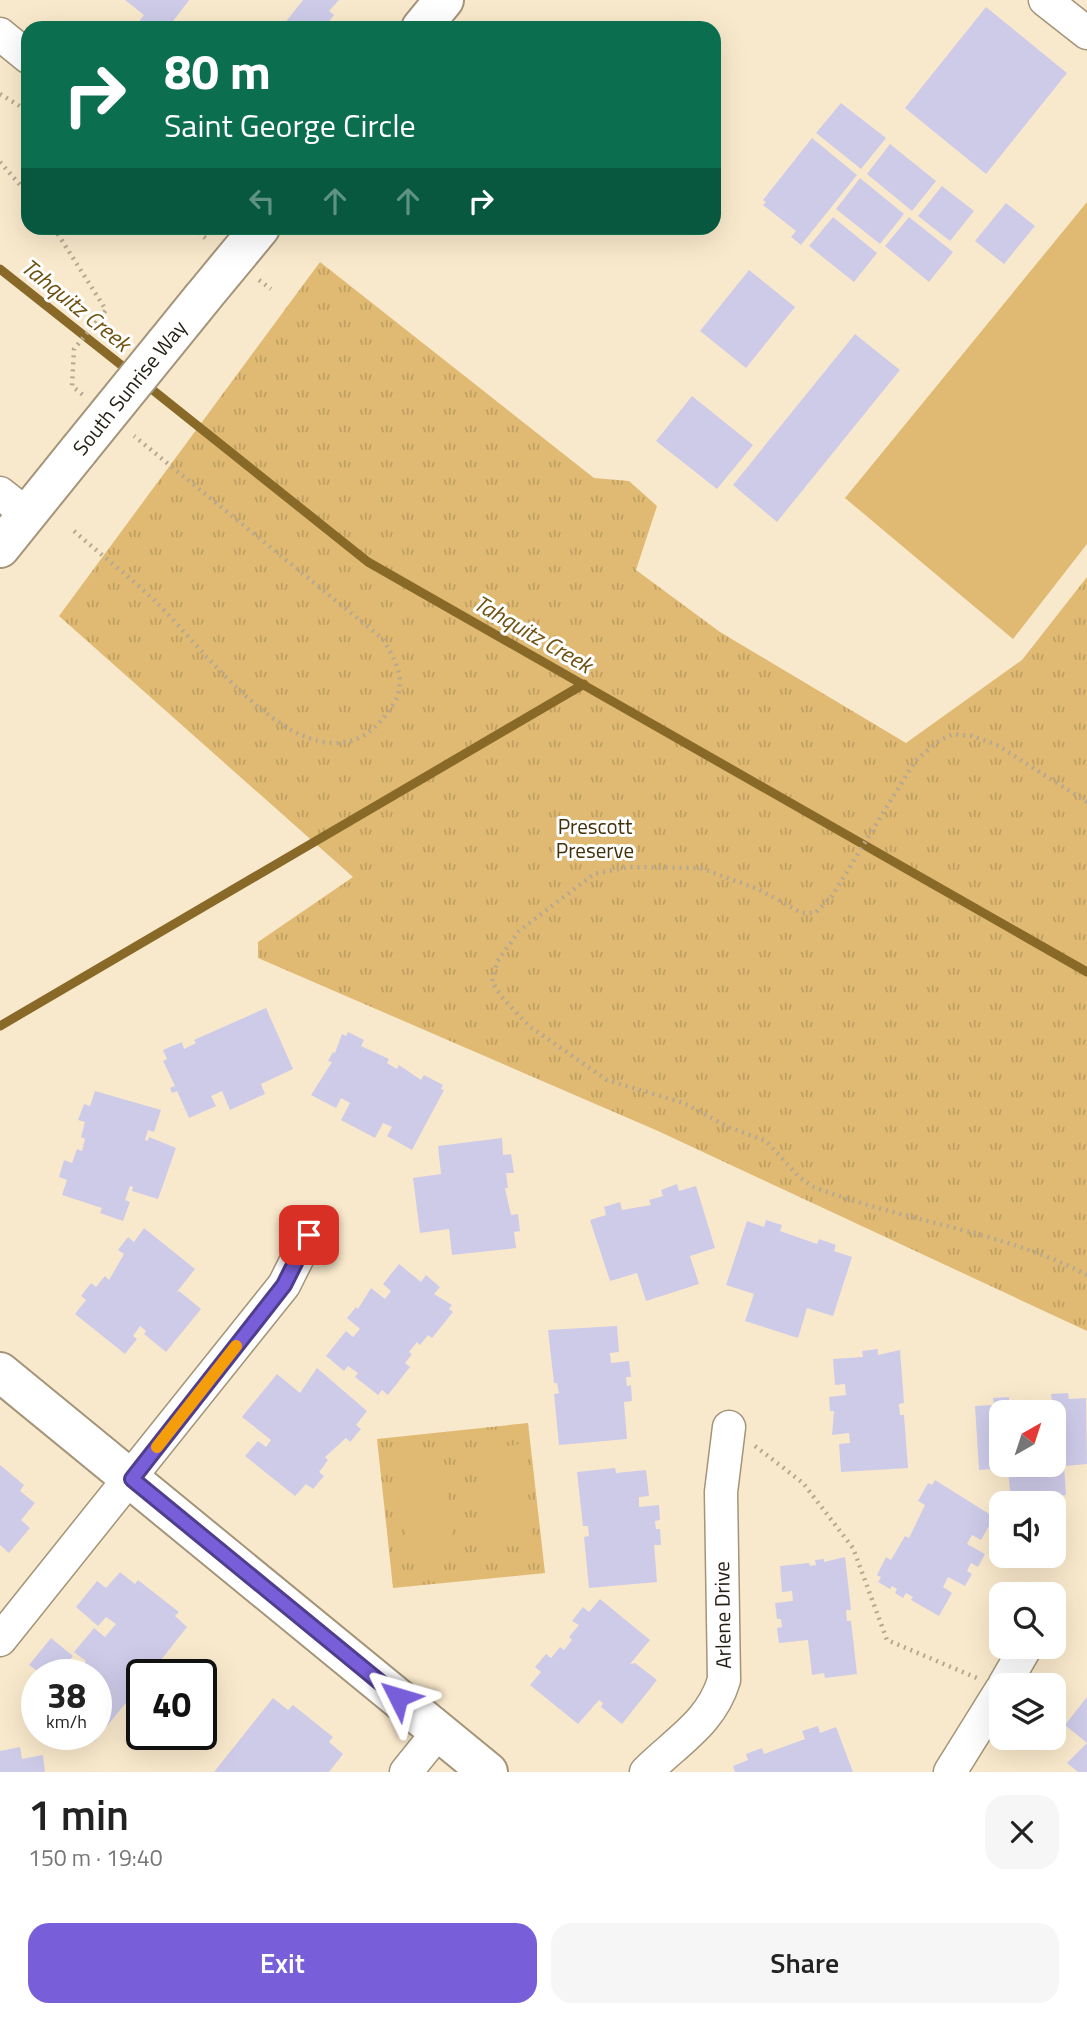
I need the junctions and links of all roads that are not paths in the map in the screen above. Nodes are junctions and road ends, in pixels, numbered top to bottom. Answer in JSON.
{"nodes":[{"id":1,"x":444,"y":0,"type":"edge"},
{"id":2,"x":1045,"y":0,"type":"edge"},
{"id":3,"x":427,"y":21,"type":"edge"},
{"id":4,"x":1087,"y":33,"type":"edge"},
{"id":5,"x":0,"y":34,"type":"edge"},
{"id":6,"x":21,"y":51,"type":"edge"},
{"id":7,"x":248,"y":235,"type":"edge"},
{"id":8,"x":14,"y":504,"type":"edge"},
{"id":9,"x":0,"y":548,"type":"edge"},
{"id":10,"x":309,"y":1235,"type":"dead end"},
{"id":11,"x":0,"y":1372,"type":"edge"},
{"id":12,"x":729,"y":1427,"type":"road end"},
{"id":13,"x":132,"y":1479,"type":"junction"},
{"id":14,"x":0,"y":1640,"type":"edge"},
{"id":15,"x":989,"y":1710,"type":"edge"},
{"id":16,"x":439,"y":1731,"type":"junction"},
{"id":17,"x":406,"y":1772,"type":"edge"},
{"id":18,"x":488,"y":1772,"type":"edge"},
{"id":19,"x":646,"y":1772,"type":"edge"},
{"id":20,"x":950,"y":1772,"type":"edge"}],
"edges":[{"from":1,"to":3,"type":"street"},
{"from":2,"to":4,"type":"street"},
{"from":5,"to":6,"type":"street"},
{"from":7,"to":8,"type":"street","name":"South Sunrise Way","bridge":true},
{"from":8,"to":9,"type":"street","name":"South Sunrise Way"},
{"from":10,"to":13,"type":"street"},
{"from":11,"to":13,"type":"street"},
{"from":12,"to":19,"type":"street","name":"Arlene Drive"},
{"from":13,"to":14,"type":"street"},
{"from":13,"to":16,"type":"street"},
{"from":15,"to":20,"type":"street"},
{"from":16,"to":17,"type":"street"},
{"from":16,"to":18,"type":"street"}]}
